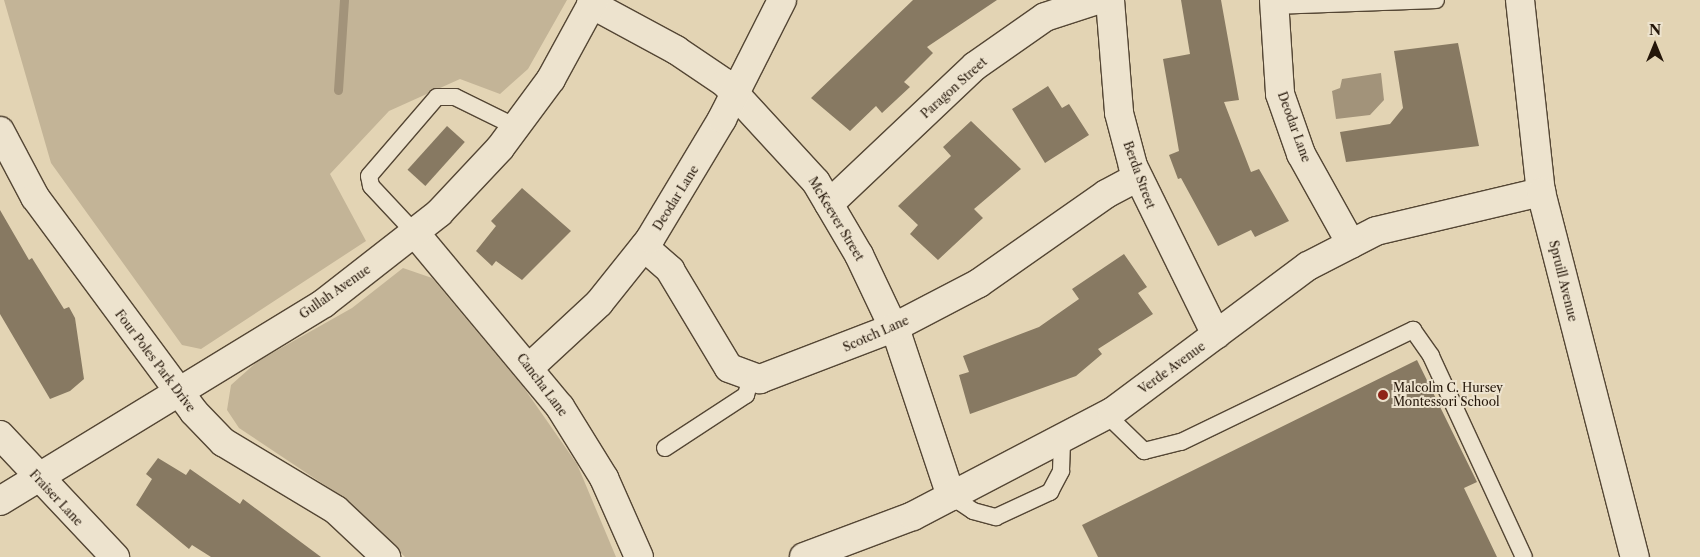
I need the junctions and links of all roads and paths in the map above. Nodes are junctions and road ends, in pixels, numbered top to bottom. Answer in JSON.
{"nodes":[{"id":1,"x":782,"y":0,"type":"edge"},
{"id":2,"x":1097,"y":0,"type":"edge"},
{"id":3,"x":1110,"y":0,"type":"edge"},
{"id":4,"x":1436,"y":0,"type":"edge"},
{"id":5,"x":1520,"y":0,"type":"edge"},
{"id":6,"x":593,"y":2,"type":"edge"},
{"id":7,"x":1334,"y":2,"type":"edge"},
{"id":8,"x":1274,"y":3,"type":"edge"},
{"id":9,"x":736,"y":94,"type":"junction"},
{"id":10,"x":516,"y":127,"type":"junction"},
{"id":11,"x":0,"y":131,"type":"edge"},
{"id":12,"x":1138,"y":177,"type":"junction"},
{"id":13,"x":1541,"y":192,"type":"junction"},
{"id":14,"x":829,"y":204,"type":"junction"},
{"id":15,"x":415,"y":233,"type":"junction"},
{"id":16,"x":1351,"y":244,"type":"junction"},
{"id":17,"x":644,"y":247,"type":"junction"},
{"id":18,"x":894,"y":328,"type":"junction"},
{"id":19,"x":1216,"y":336,"type":"junction"},
{"id":20,"x":530,"y":367,"type":"junction"},
{"id":21,"x":751,"y":378,"type":"junction"},
{"id":22,"x":176,"y":392,"type":"junction"},
{"id":23,"x":1107,"y":415,"type":"junction"},
{"id":24,"x":0,"y":436,"type":"edge"},
{"id":25,"x":1062,"y":438,"type":"junction"},
{"id":26,"x":665,"y":448,"type":"dead end"},
{"id":27,"x":35,"y":476,"type":"junction"},
{"id":28,"x":952,"y":496,"type":"junction"},
{"id":29,"x":0,"y":501,"type":"edge"},
{"id":30,"x":115,"y":557,"type":"edge"},
{"id":31,"x":386,"y":557,"type":"edge"},
{"id":32,"x":639,"y":557,"type":"edge"},
{"id":33,"x":804,"y":557,"type":"edge"},
{"id":34,"x":1524,"y":557,"type":"edge"},
{"id":35,"x":1635,"y":557,"type":"edge"}],
"edges":[{"from":1,"to":9,"type":"street","name":"Deodar Lane"},
{"from":2,"to":14,"type":"street","name":"Paragon Street"},
{"from":3,"to":12,"type":"street","name":"Berda Street"},
{"from":4,"to":7,"type":"lane"},
{"from":5,"to":13,"type":"street","name":"Spruill Avenue"},
{"from":6,"to":9,"type":"street","name":"McKeever Street"},
{"from":6,"to":10,"type":"street","name":"Gullah Avenue"},
{"from":7,"to":8,"type":"lane"},
{"from":8,"to":16,"type":"street","name":"Deodar Lane"},
{"from":9,"to":14,"type":"street","name":"McKeever Street"},
{"from":9,"to":17,"type":"street","name":"Deodar Lane"},
{"from":10,"to":15,"type":"street","name":"Gullah Avenue"},
{"from":10,"to":15,"type":"lane"},
{"from":11,"to":22,"type":"street","name":"Four Poles Park Drive"},
{"from":12,"to":18,"type":"street","name":"Scotch Lane"},
{"from":12,"to":19,"type":"street","name":"Berda Street"},
{"from":13,"to":16,"type":"street","name":"Verde Avenue"},
{"from":13,"to":35,"type":"street","name":"Spruill Avenue"},
{"from":14,"to":18,"type":"street","name":"McKeever Street"},
{"from":15,"to":20,"type":"street","name":"Cancha Lane"},
{"from":15,"to":22,"type":"street","name":"Gullah Avenue"},
{"from":16,"to":19,"type":"street","name":"Verde Avenue"},
{"from":17,"to":20,"type":"street","name":"Deodar Lane"},
{"from":17,"to":21,"type":"street"},
{"from":18,"to":21,"type":"street","name":"Scotch Lane"},
{"from":18,"to":28,"type":"street","name":"McKeever Street"},
{"from":19,"to":23,"type":"street","name":"Verde Avenue"},
{"from":20,"to":32,"type":"street","name":"Cancha Lane"},
{"from":21,"to":26,"type":"lane"},
{"from":22,"to":27,"type":"street","name":"Gullah Avenue"},
{"from":22,"to":31,"type":"street","name":"Four Poles Park Drive"},
{"from":23,"to":25,"type":"street","name":"Verde Avenue"},
{"from":23,"to":34,"type":"lane"},
{"from":24,"to":27,"type":"street","name":"Fraiser Lane"},
{"from":25,"to":28,"type":"street","name":"Verde Avenue"},
{"from":25,"to":28,"type":"lane"},
{"from":27,"to":29,"type":"street","name":"Gullah Avenue"},
{"from":27,"to":30,"type":"street","name":"Fraiser Lane"},
{"from":28,"to":33,"type":"street","name":"Verde Avenue"}]}
